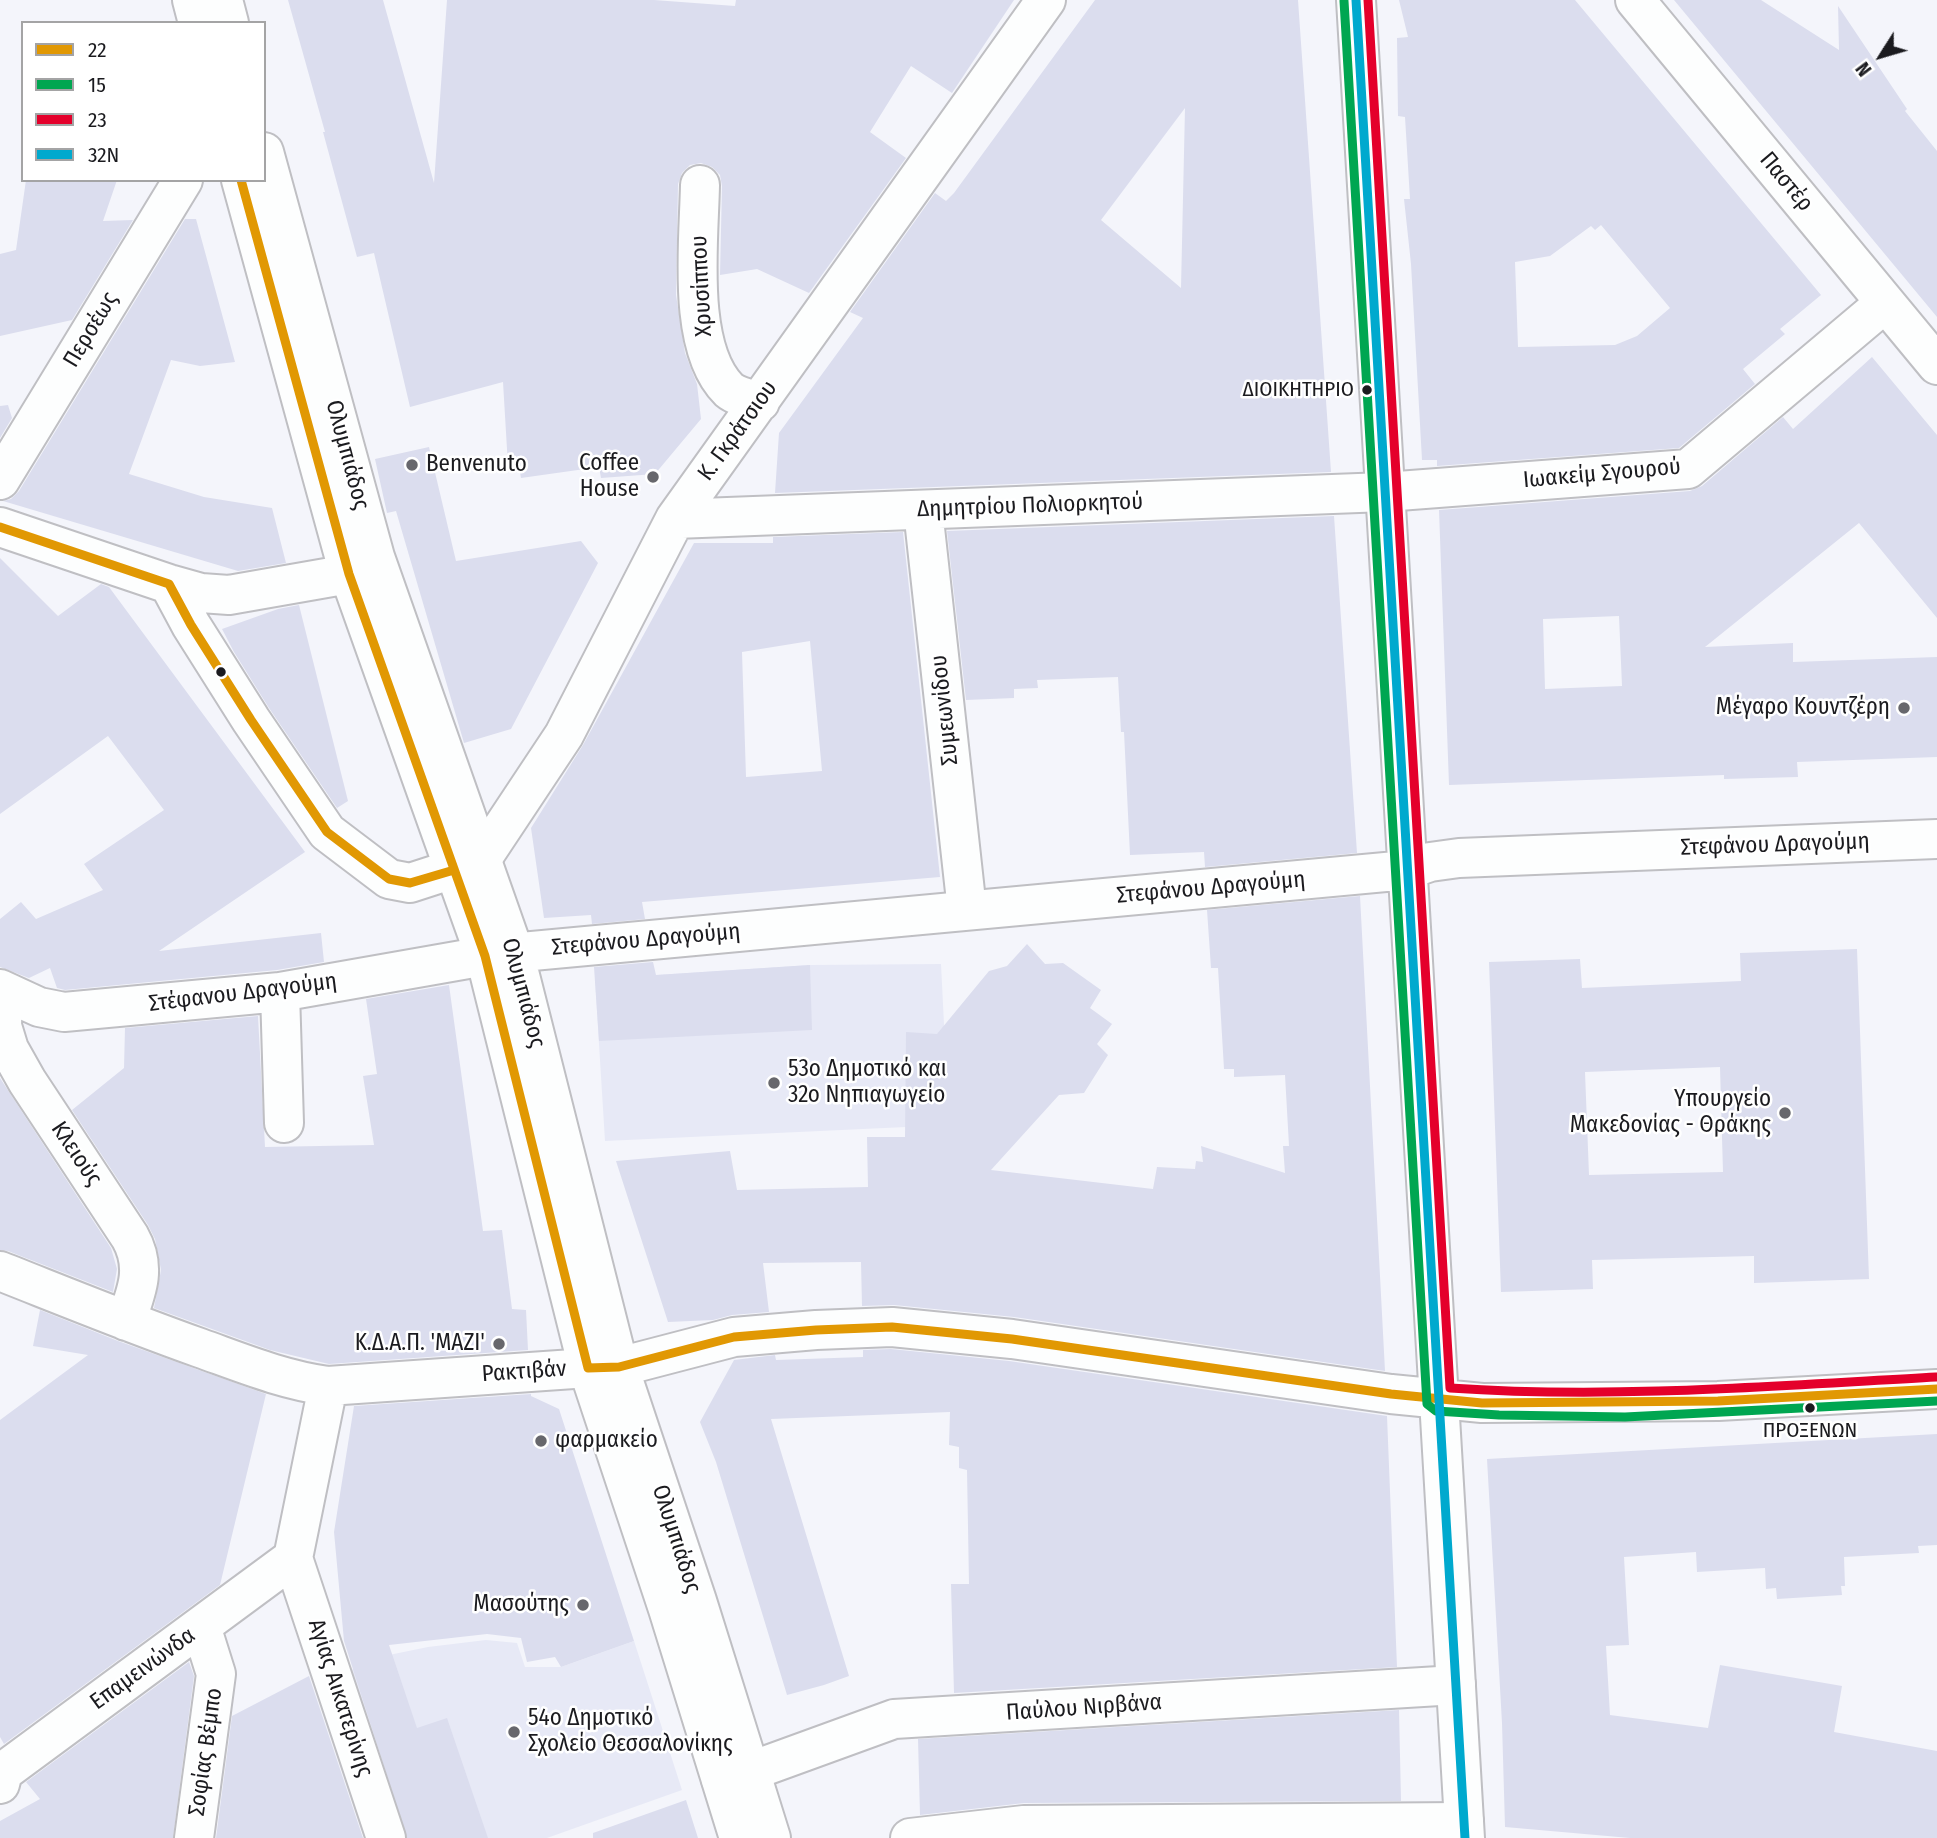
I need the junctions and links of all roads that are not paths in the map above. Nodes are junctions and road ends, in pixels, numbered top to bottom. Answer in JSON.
{"nodes":[{"id":1,"x":192,"y":0,"type":"edge"},
{"id":2,"x":223,"y":0,"type":"edge"},
{"id":3,"x":1046,"y":0,"type":"edge"},
{"id":4,"x":1356,"y":0,"type":"edge"},
{"id":5,"x":1634,"y":0,"type":"edge"},
{"id":6,"x":197,"y":21,"type":"edge"},
{"id":7,"x":228,"y":21,"type":"edge"},
{"id":8,"x":266,"y":159,"type":"edge"},
{"id":9,"x":182,"y":182,"type":"edge"},
{"id":10,"x":242,"y":182,"type":"edge"},
{"id":11,"x":701,"y":185,"type":"dead end"},
{"id":12,"x":1885,"y":303,"type":"junction"},
{"id":13,"x":1937,"y":365,"type":"edge"},
{"id":14,"x":760,"y":402,"type":"junction"},
{"id":15,"x":0,"y":480,"type":"edge"},
{"id":16,"x":1385,"y":492,"type":"junction"},
{"id":17,"x":923,"y":510,"type":"junction"},
{"id":18,"x":675,"y":519,"type":"junction"},
{"id":19,"x":0,"y":527,"type":"edge"},
{"id":20,"x":349,"y":574,"type":"junction"},
{"id":21,"x":169,"y":584,"type":"junction"},
{"id":22,"x":1937,"y":839,"type":"edge"},
{"id":23,"x":468,"y":865,"type":"junction"},
{"id":24,"x":1407,"y":870,"type":"junction"},
{"id":25,"x":967,"y":910,"type":"junction"},
{"id":26,"x":499,"y":954,"type":"junction"},
{"id":27,"x":2,"y":990,"type":"edge"},
{"id":28,"x":280,"y":992,"type":"junction"},
{"id":29,"x":284,"y":1123,"type":"dead end"},
{"id":30,"x":0,"y":1271,"type":"edge"},
{"id":31,"x":126,"y":1321,"type":"junction"},
{"id":32,"x":604,"y":1367,"type":"junction"},
{"id":33,"x":328,"y":1386,"type":"junction"},
{"id":34,"x":1937,"y":1389,"type":"edge"},
{"id":35,"x":1438,"y":1399,"type":"junction"},
{"id":36,"x":293,"y":1558,"type":"junction"},
{"id":37,"x":201,"y":1626,"type":"junction"},
{"id":38,"x":1456,"y":1685,"type":"junction"},
{"id":39,"x":1,"y":1774,"type":"edge"},
{"id":40,"x":736,"y":1775,"type":"junction"},
{"id":41,"x":1465,"y":1830,"type":"edge"},
{"id":42,"x":194,"y":1838,"type":"edge"},
{"id":43,"x":386,"y":1838,"type":"edge"},
{"id":44,"x":739,"y":1838,"type":"edge"},
{"id":45,"x":771,"y":1838,"type":"edge"},
{"id":46,"x":910,"y":1838,"type":"edge"}],
"edges":[{"from":1,"to":6,"type":"street"},
{"from":2,"to":7,"type":"street"},
{"from":3,"to":14,"type":"street","name":"Κ. Γκράτσιου"},
{"from":4,"to":16,"type":"street"},
{"from":5,"to":12,"type":"street","name":"Παστέρ"},
{"from":8,"to":23,"type":"street","name":"Ολυμπιάδος"},
{"from":9,"to":15,"type":"street","name":"Περσέως"},
{"from":10,"to":20,"type":"street","name":"Ολυμπιάδος"},
{"from":11,"to":14,"type":"street","name":"Χρυσίππου"},
{"from":12,"to":13,"type":"street","name":"Παστέρ"},
{"from":12,"to":16,"type":"street","name":"Ιωακείμ Σγουρού"},
{"from":14,"to":18,"type":"street","name":"Κ. Γκράτσιου"},
{"from":16,"to":17,"type":"street","name":"Δημητρίου Πολιορκητού"},
{"from":16,"to":24,"type":"street"},
{"from":17,"to":18,"type":"street","name":"Δημητρίου Πολιορκητού"},
{"from":17,"to":25,"type":"street","name":"Συμεωνίδου"},
{"from":18,"to":23,"type":"street","name":"Κ. Γκράτσιου"},
{"from":19,"to":21,"type":"street"},
{"from":20,"to":21,"type":"street"},
{"from":20,"to":23,"type":"street","name":"Ολυμπιάδος"},
{"from":21,"to":23,"type":"street"},
{"from":22,"to":24,"type":"street","name":"Στεφάνου Δραγούμη"},
{"from":23,"to":26,"type":"street","name":"Ολυμπιάδος"},
{"from":24,"to":25,"type":"street","name":"Στεφάνου Δραγούμη"},
{"from":24,"to":35,"type":"street"},
{"from":25,"to":26,"type":"street","name":"Στεφάνου Δραγούμη"},
{"from":26,"to":28,"type":"street","name":"Στέφανου Δραγούμη"},
{"from":26,"to":32,"type":"street","name":"Ολυμπιάδος"},
{"from":27,"to":28,"type":"street","name":"Στέφανου Δραγούμη"},
{"from":27,"to":31,"type":"street","name":"Κλειούς"},
{"from":28,"to":29,"type":"street"},
{"from":30,"to":31,"type":"street","name":"Ρακτιβάν"},
{"from":31,"to":33,"type":"street","name":"Ρακτιβάν"},
{"from":32,"to":33,"type":"street","name":"Ρακτιβάν"},
{"from":32,"to":35,"type":"street","name":"Ρακτιβάν"},
{"from":32,"to":40,"type":"street","name":"Ολυμπιάδος"},
{"from":33,"to":36,"type":"street"},
{"from":34,"to":35,"type":"street","name":"Ρακτιβάν"},
{"from":35,"to":38,"type":"street"},
{"from":36,"to":37,"type":"street","name":"Επαμεινώνδα"},
{"from":36,"to":43,"type":"street","name":"Αγίας Αικατερίνης"},
{"from":37,"to":39,"type":"street","name":"Επαμεινώνδα"},
{"from":37,"to":42,"type":"street","name":"Σοφίας Βέμπο"},
{"from":38,"to":40,"type":"street","name":"Παύλου Νιρβάνα"},
{"from":38,"to":41,"type":"street"},
{"from":40,"to":44,"type":"street","name":"Ολυμπιάδος"},
{"from":40,"to":45,"type":"street","name":"Ολυμπιάδος"},
{"from":41,"to":46,"type":"street"}]}
